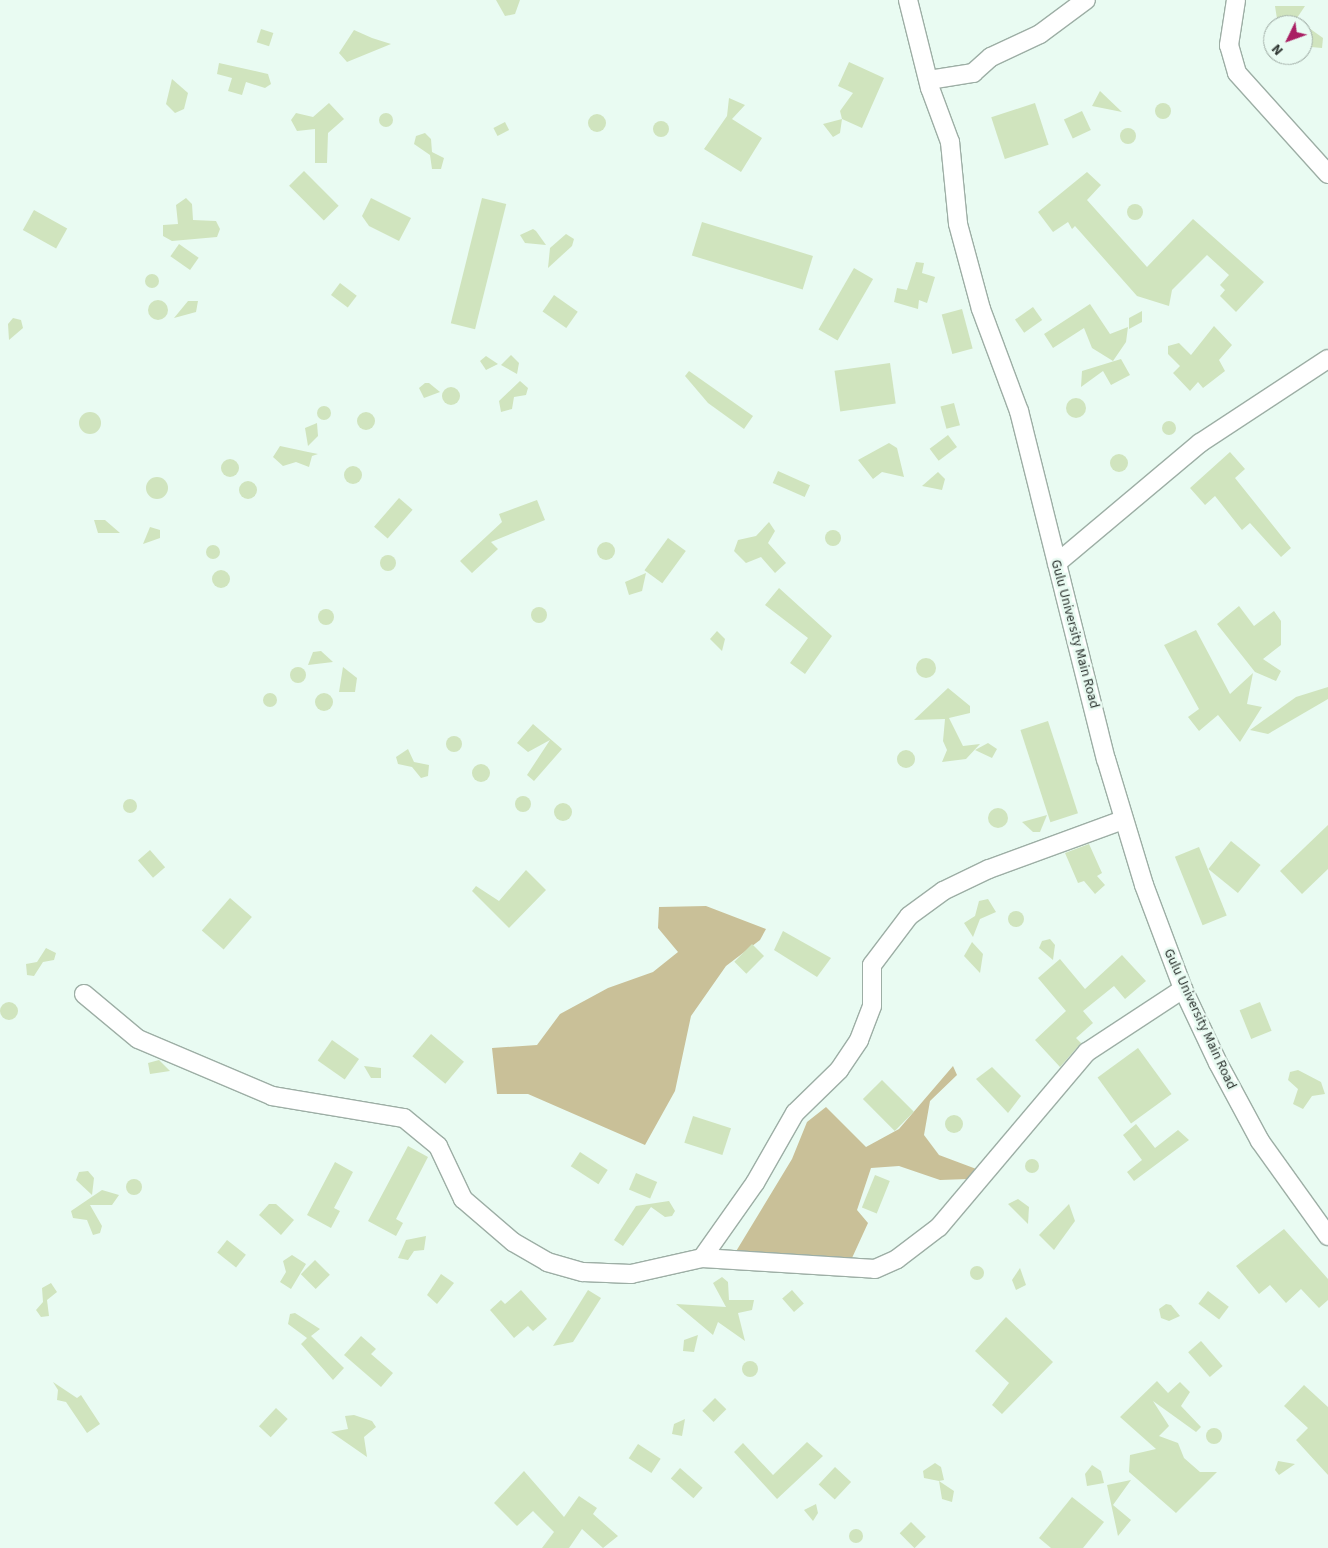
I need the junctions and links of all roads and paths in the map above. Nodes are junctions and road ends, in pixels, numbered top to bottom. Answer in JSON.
{"nodes":[{"id":1,"x":908,"y":0,"type":"edge"},
{"id":2,"x":1086,"y":0,"type":"edge"},
{"id":3,"x":1236,"y":0,"type":"edge"},
{"id":4,"x":929,"y":80,"type":"junction"},
{"id":5,"x":1328,"y":174,"type":"edge"},
{"id":6,"x":1328,"y":358,"type":"edge"},
{"id":7,"x":1057,"y":563,"type":"junction"},
{"id":8,"x":1123,"y":820,"type":"junction"},
{"id":9,"x":1183,"y":989,"type":"junction"},
{"id":10,"x":84,"y":994,"type":"dead end"},
{"id":11,"x":1328,"y":1236,"type":"edge"},
{"id":12,"x":702,"y":1258,"type":"junction"}],
"edges":[{"from":1,"to":4,"type":"street","name":"Gulu University Main Road"},
{"from":2,"to":4,"type":"street"},
{"from":3,"to":5,"type":"street"},
{"from":4,"to":7,"type":"street","name":"Gulu University Main Road"},
{"from":6,"to":7,"type":"street"},
{"from":7,"to":8,"type":"street","name":"Gulu University Main Road"},
{"from":8,"to":9,"type":"street","name":"Gulu University Main Road"},
{"from":8,"to":12,"type":"street"},
{"from":9,"to":11,"type":"street","name":"Gulu University Main Road"},
{"from":9,"to":12,"type":"street"},
{"from":10,"to":12,"type":"street"}]}
